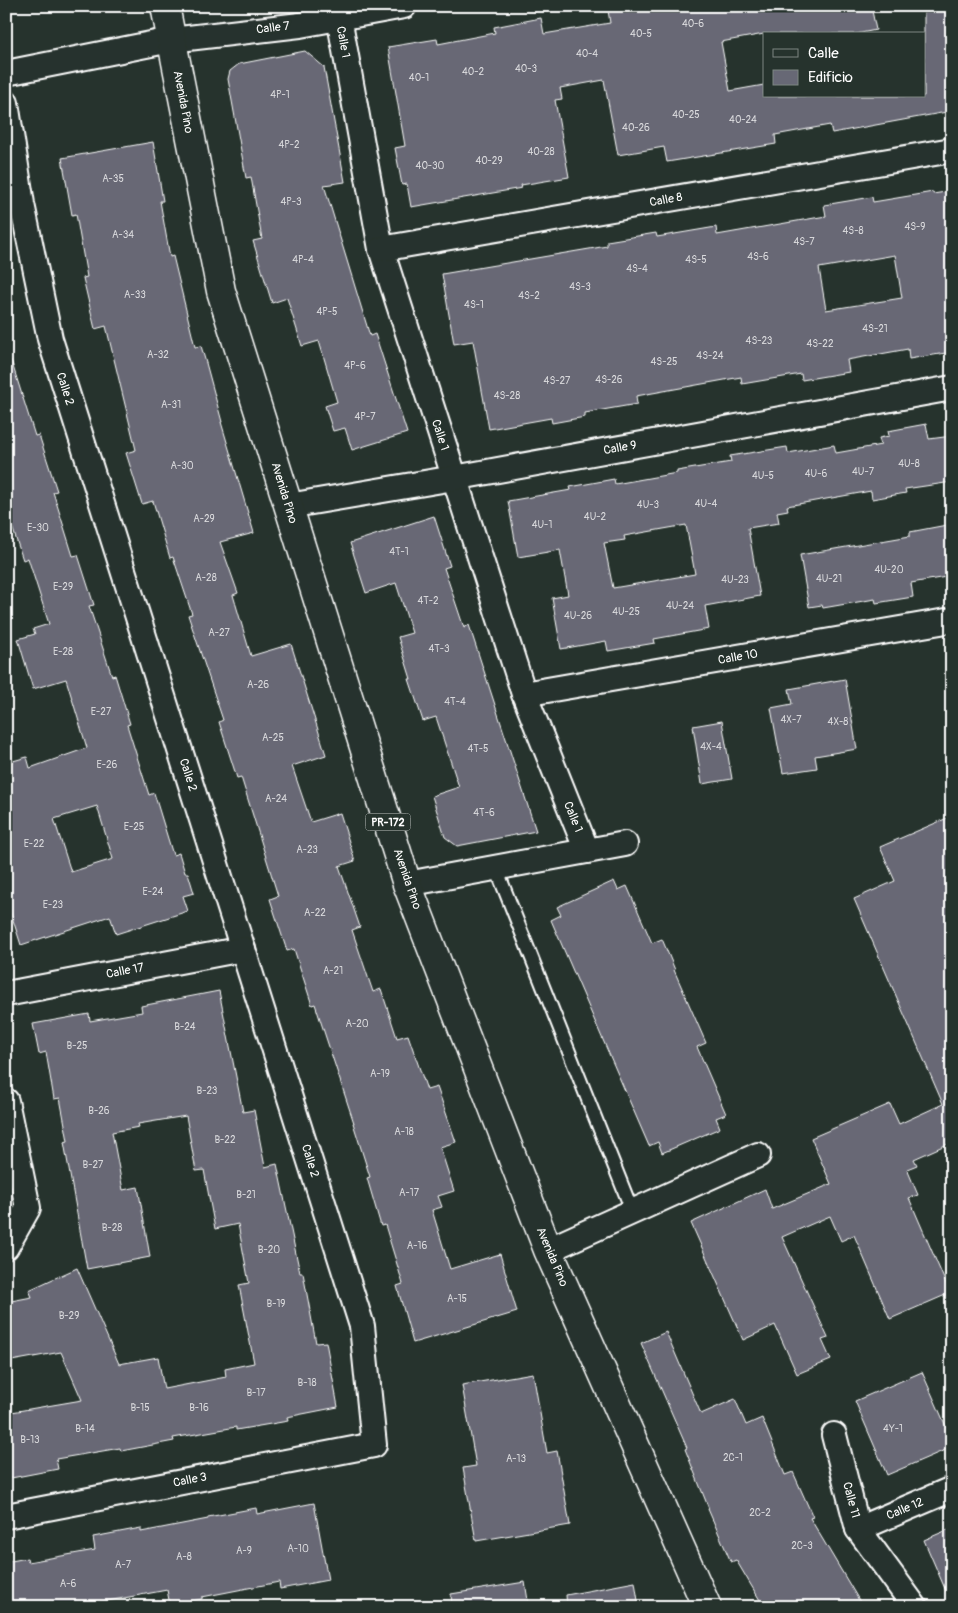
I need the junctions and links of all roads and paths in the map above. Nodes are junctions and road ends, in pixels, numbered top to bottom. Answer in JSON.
{"nodes":[{"id":1,"x":165,"y":6,"type":"edge"},
{"id":2,"x":404,"y":6,"type":"edge"},
{"id":3,"x":338,"y":12,"type":"edge"},
{"id":4,"x":171,"y":40,"type":"junction"},
{"id":5,"x":6,"y":73,"type":"edge"},
{"id":6,"x":6,"y":103,"type":"edge"},
{"id":7,"x":952,"y":150,"type":"edge"},
{"id":8,"x":14,"y":205,"type":"edge"},
{"id":9,"x":381,"y":249,"type":"junction"},
{"id":10,"x":952,"y":388,"type":"edge"},
{"id":11,"x":454,"y":478,"type":"junction"},
{"id":12,"x":288,"y":506,"type":"junction"},
{"id":13,"x":952,"y":620,"type":"edge"},
{"id":14,"x":524,"y":694,"type":"junction"},
{"id":15,"x":625,"y":844,"type":"dead end"},
{"id":16,"x":587,"y":851,"type":"junction"},
{"id":17,"x":496,"y":868,"type":"junction"},
{"id":18,"x":407,"y":884,"type":"junction"},
{"id":19,"x":243,"y":949,"type":"junction"},
{"id":20,"x":6,"y":994,"type":"edge"},
{"id":21,"x":6,"y":1101,"type":"edge"},
{"id":22,"x":758,"y":1155,"type":"dead end"},
{"id":23,"x":633,"y":1213,"type":"junction"},
{"id":24,"x":6,"y":1247,"type":"edge"},
{"id":25,"x":548,"y":1250,"type":"junction"},
{"id":26,"x":834,"y":1435,"type":"dead end"},
{"id":27,"x":374,"y":1444,"type":"joint"},
{"id":28,"x":952,"y":1489,"type":"edge"},
{"id":29,"x":6,"y":1516,"type":"edge"},
{"id":30,"x":858,"y":1529,"type":"junction"},
{"id":31,"x":706,"y":1607,"type":"edge"},
{"id":32,"x":915,"y":1607,"type":"edge"}],
"edges":[{"from":1,"to":4,"type":"main road","name":"Avenida Pino","number":"PR-172"},
{"from":2,"to":3,"type":"street","name":"Calle 7"},
{"from":3,"to":4,"type":"street","name":"Calle 7"},
{"from":3,"to":9,"type":"street","name":"Calle 1"},
{"from":4,"to":5,"type":"street","name":"Calle 7"},
{"from":4,"to":12,"type":"main road","name":"Avenida Pino","number":"PR-172"},
{"from":6,"to":8,"type":"street","name":"Calle 2"},
{"from":7,"to":9,"type":"street","name":"Calle 8"},
{"from":8,"to":19,"type":"street","name":"Calle 2"},
{"from":9,"to":11,"type":"street","name":"Calle 1"},
{"from":10,"to":11,"type":"street","name":"Calle 9"},
{"from":11,"to":12,"type":"street","name":"Calle 9"},
{"from":11,"to":14,"type":"street","name":"Calle 1"},
{"from":12,"to":18,"type":"main road","name":"Avenida Pino","number":"PR-172"},
{"from":13,"to":14,"type":"street","name":"Calle 10"},
{"from":14,"to":16,"type":"street","name":"Calle 1"},
{"from":15,"to":16,"type":"street"},
{"from":16,"to":17,"type":"street"},
{"from":17,"to":18,"type":"street"},
{"from":17,"to":23,"type":"lane"},
{"from":18,"to":25,"type":"main road","name":"Avenida Pino","number":"PR-172"},
{"from":19,"to":20,"type":"street","name":"Calle 17"},
{"from":19,"to":27,"type":"street","name":"Calle 2"},
{"from":21,"to":24,"type":"street"},
{"from":22,"to":23,"type":"street"},
{"from":23,"to":25,"type":"street"},
{"from":25,"to":31,"type":"main road","name":"Avenida Pino","number":"PR-172"},
{"from":26,"to":30,"type":"street","name":"Calle 11"},
{"from":27,"to":29,"type":"street","name":"Calle 3"},
{"from":28,"to":30,"type":"street","name":"Calle 12"},
{"from":30,"to":32,"type":"street","name":"Calle 11"}]}
